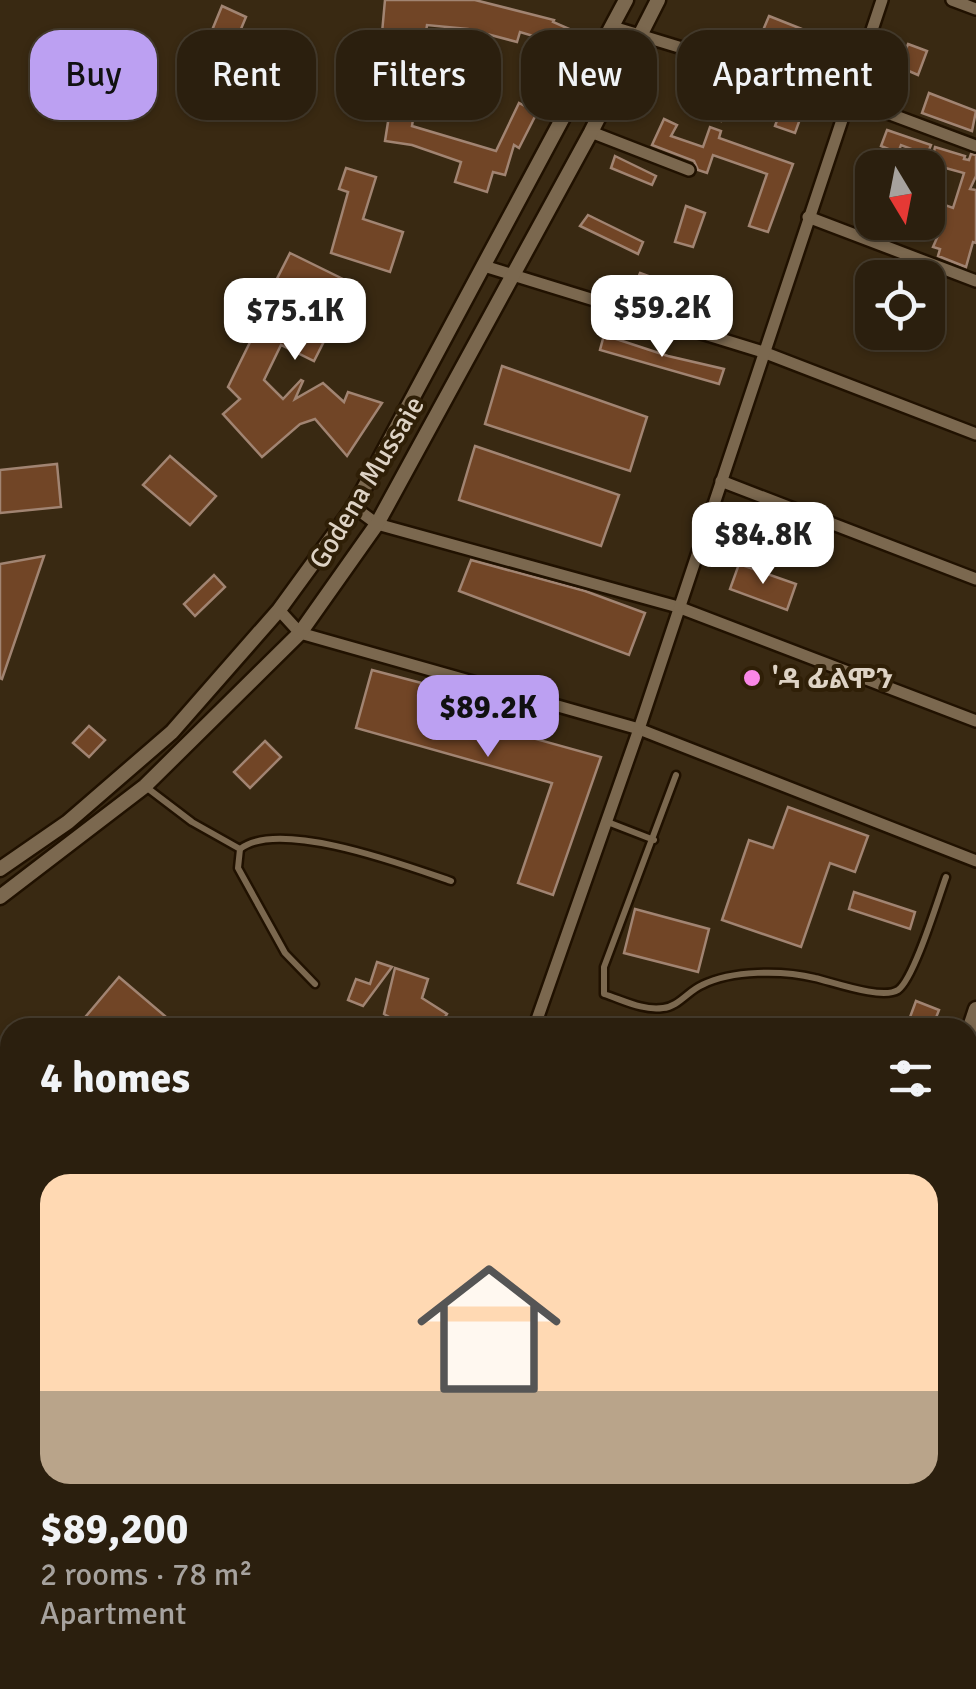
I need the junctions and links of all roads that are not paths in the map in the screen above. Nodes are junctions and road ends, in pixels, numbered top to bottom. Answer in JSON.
{"nodes":[{"id":1,"x":626,"y":0,"type":"edge"},
{"id":2,"x":658,"y":0,"type":"edge"},
{"id":3,"x":882,"y":0,"type":"edge"},
{"id":4,"x":952,"y":0,"type":"edge"},
{"id":5,"x":976,"y":9,"type":"edge"},
{"id":6,"x":613,"y":27,"type":"junction"},
{"id":7,"x":621,"y":30,"type":"edge"},
{"id":8,"x":643,"y":30,"type":"edge"},
{"id":9,"x":872,"y":30,"type":"edge"},
{"id":10,"x":598,"y":120,"type":"edge"},
{"id":11,"x":843,"y":120,"type":"edge"},
{"id":12,"x":905,"y":120,"type":"edge"},
{"id":13,"x":592,"y":132,"type":"junction"},
{"id":14,"x":976,"y":146,"type":"edge"},
{"id":15,"x":689,"y":170,"type":"dead end"},
{"id":16,"x":808,"y":217,"type":"junction"},
{"id":17,"x":484,"y":266,"type":"junction"},
{"id":18,"x":515,"y":274,"type":"junction"},
{"id":19,"x":976,"y":281,"type":"edge"},
{"id":20,"x":763,"y":352,"type":"junction"},
{"id":21,"x":976,"y":434,"type":"edge"},
{"id":22,"x":721,"y":481,"type":"junction"},
{"id":23,"x":354,"y":507,"type":"junction"},
{"id":24,"x":377,"y":524,"type":"junction"},
{"id":25,"x":976,"y":580,"type":"edge"},
{"id":26,"x":678,"y":606,"type":"junction"},
{"id":27,"x":279,"y":610,"type":"junction"},
{"id":28,"x":300,"y":633,"type":"junction"},
{"id":29,"x":976,"y":721,"type":"edge"},
{"id":30,"x":639,"y":729,"type":"junction"},
{"id":31,"x":676,"y":775,"type":"dead end"},
{"id":32,"x":145,"y":786,"type":"junction"},
{"id":33,"x":604,"y":821,"type":"junction"},
{"id":34,"x":68,"y":822,"type":"junction"},
{"id":35,"x":79,"y":837,"type":"junction"},
{"id":36,"x":654,"y":840,"type":"junction"},
{"id":37,"x":240,"y":849,"type":"junction"},
{"id":38,"x":976,"y":861,"type":"edge"},
{"id":39,"x":0,"y":870,"type":"edge"},
{"id":40,"x":946,"y":877,"type":"dead end"},
{"id":41,"x":451,"y":881,"type":"dead end"},
{"id":42,"x":0,"y":896,"type":"edge"},
{"id":43,"x":315,"y":984,"type":"dead end"},
{"id":44,"x":537,"y":1018,"type":"edge"}],
"edges":[{"from":1,"to":6,"type":"street","name":"Godena Mussaie"},
{"from":2,"to":8,"type":"street","name":"Godena Mussaie"},
{"from":3,"to":9,"type":"street"},
{"from":4,"to":5,"type":"street"},
{"from":6,"to":7,"type":"street"},
{"from":6,"to":17,"type":"street","name":"Godena Mussaie"},
{"from":10,"to":13,"type":"street","name":"Godena Mussaie"},
{"from":11,"to":16,"type":"street"},
{"from":12,"to":14,"type":"street"},
{"from":13,"to":15,"type":"street"},
{"from":13,"to":18,"type":"street","name":"Godena Mussaie"},
{"from":16,"to":19,"type":"street"},
{"from":16,"to":20,"type":"street"},
{"from":17,"to":18,"type":"street"},
{"from":17,"to":23,"type":"street","name":"Godena Mussaie"},
{"from":18,"to":20,"type":"street"},
{"from":18,"to":24,"type":"street","name":"Godena Mussaie"},
{"from":20,"to":21,"type":"street"},
{"from":20,"to":22,"type":"street"},
{"from":22,"to":25,"type":"street"},
{"from":22,"to":26,"type":"street"},
{"from":23,"to":24,"type":"street"},
{"from":23,"to":27,"type":"street","name":"Godena Mussaie"},
{"from":24,"to":26,"type":"street"},
{"from":24,"to":28,"type":"street","name":"Godena Mussaie"},
{"from":26,"to":29,"type":"street"},
{"from":26,"to":30,"type":"street"},
{"from":27,"to":28,"type":"street"},
{"from":27,"to":34,"type":"street","name":"Godena Mussaie"},
{"from":28,"to":30,"type":"street"},
{"from":28,"to":32,"type":"street","name":"Godena Mussaie"},
{"from":30,"to":33,"type":"street"},
{"from":30,"to":38,"type":"street"},
{"from":31,"to":36,"type":"lane"},
{"from":32,"to":35,"type":"street","name":"Godena Mussaie"},
{"from":32,"to":37,"type":"lane"},
{"from":33,"to":36,"type":"lane"},
{"from":33,"to":44,"type":"street"},
{"from":34,"to":35,"type":"street"},
{"from":34,"to":39,"type":"street","name":"Godena Mussaie"},
{"from":35,"to":42,"type":"street","name":"Godena Mussaie"},
{"from":36,"to":40,"type":"lane"},
{"from":37,"to":41,"type":"lane"},
{"from":37,"to":43,"type":"lane"}]}
